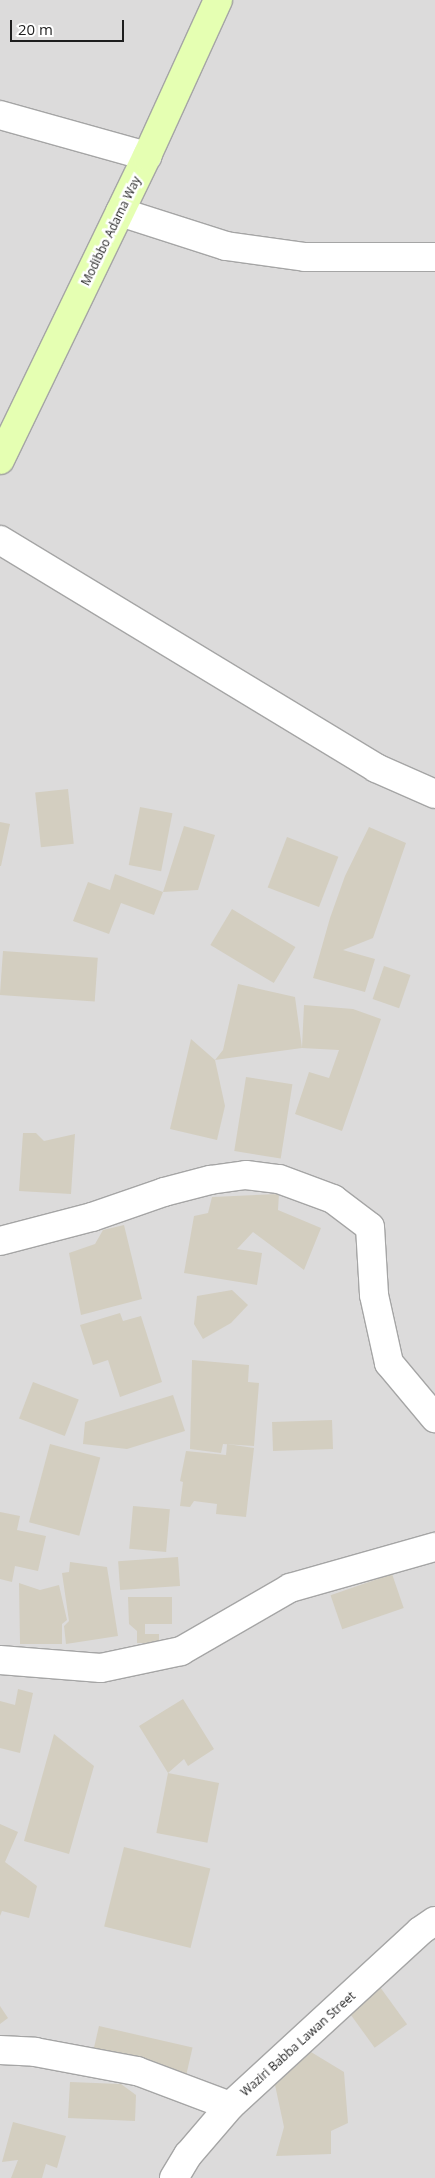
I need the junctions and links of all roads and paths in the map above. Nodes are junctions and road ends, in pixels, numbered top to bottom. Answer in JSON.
{"nodes":[{"id":1,"x":218,"y":0,"type":"edge"},
{"id":2,"x":0,"y":115,"type":"edge"},
{"id":3,"x":147,"y":156,"type":"junction"},
{"id":4,"x":120,"y":212,"type":"junction"},
{"id":5,"x":435,"y":257,"type":"edge"},
{"id":6,"x":0,"y":460,"type":"edge"},
{"id":7,"x":0,"y":540,"type":"edge"},
{"id":8,"x":435,"y":794,"type":"edge"},
{"id":9,"x":0,"y":1241,"type":"edge"},
{"id":10,"x":435,"y":1418,"type":"edge"},
{"id":11,"x":435,"y":1547,"type":"edge"},
{"id":12,"x":0,"y":1660,"type":"edge"},
{"id":13,"x":435,"y":1921,"type":"edge"},
{"id":14,"x":0,"y":2050,"type":"edge"},
{"id":15,"x":230,"y":2106,"type":"junction"},
{"id":16,"x":174,"y":2178,"type":"edge"}],
"edges":[{"from":1,"to":3,"type":"main road","name":"Modibbo Adama Way"},
{"from":2,"to":3,"type":"street"},
{"from":3,"to":4,"type":"main road","name":"Modibbo Adama Way"},
{"from":4,"to":5,"type":"street"},
{"from":4,"to":6,"type":"main road","name":"Modibbo Adama Way"},
{"from":7,"to":8,"type":"street"},
{"from":9,"to":10,"type":"street"},
{"from":11,"to":12,"type":"street"},
{"from":13,"to":15,"type":"street","name":"Waziri Babba Lawan Street"},
{"from":14,"to":15,"type":"street"},
{"from":15,"to":16,"type":"street","name":"Waziri Babba Lawan Street"}]}
